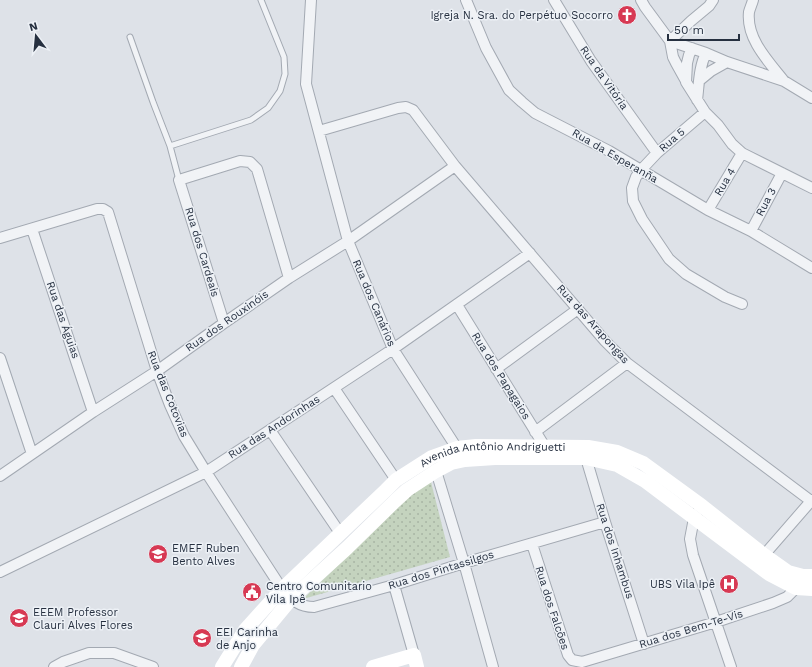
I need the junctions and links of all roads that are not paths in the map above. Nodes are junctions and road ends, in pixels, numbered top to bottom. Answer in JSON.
{"nodes":[{"id":1,"x":261,"y":0,"type":"edge"},
{"id":2,"x":311,"y":0,"type":"edge"},
{"id":3,"x":466,"y":0,"type":"edge"},
{"id":4,"x":554,"y":0,"type":"edge"},
{"id":5,"x":641,"y":0,"type":"edge"},
{"id":6,"x":713,"y":0,"type":"edge"},
{"id":7,"x":753,"y":0,"type":"edge"},
{"id":8,"x":130,"y":37,"type":"dead end"},
{"id":9,"x":670,"y":41,"type":"junction"},
{"id":10,"x":692,"y":48,"type":"junction"},
{"id":11,"x":706,"y":53,"type":"junction"},
{"id":12,"x":727,"y":62,"type":"junction"},
{"id":13,"x":700,"y":80,"type":"junction"},
{"id":14,"x":784,"y":81,"type":"junction"},
{"id":15,"x":686,"y":82,"type":"junction"},
{"id":16,"x":812,"y":98,"type":"edge"},
{"id":17,"x":697,"y":100,"type":"junction"},
{"id":18,"x":705,"y":112,"type":"junction"},
{"id":19,"x":319,"y":131,"type":"junction"},
{"id":20,"x":170,"y":146,"type":"junction"},
{"id":21,"x":657,"y":153,"type":"junction"},
{"id":22,"x":742,"y":154,"type":"junction"},
{"id":23,"x":455,"y":166,"type":"junction"},
{"id":24,"x":641,"y":170,"type":"junction"},
{"id":25,"x":782,"y":173,"type":"junction"},
{"id":26,"x":180,"y":180,"type":"junction"},
{"id":27,"x":812,"y":188,"type":"edge"},
{"id":28,"x":708,"y":210,"type":"junction"},
{"id":29,"x":32,"y":229,"type":"junction"},
{"id":30,"x":751,"y":232,"type":"junction"},
{"id":31,"x":0,"y":238,"type":"edge"},
{"id":32,"x":348,"y":241,"type":"junction"},
{"id":33,"x":530,"y":254,"type":"junction"},
{"id":34,"x":812,"y":268,"type":"edge"},
{"id":35,"x":289,"y":278,"type":"junction"},
{"id":36,"x":742,"y":304,"type":"dead end"},
{"id":37,"x":457,"y":305,"type":"junction"},
{"id":38,"x":578,"y":308,"type":"junction"},
{"id":39,"x":224,"y":323,"type":"junction"},
{"id":40,"x":393,"y":349,"type":"junction"},
{"id":41,"x":0,"y":358,"type":"edge"},
{"id":42,"x":627,"y":363,"type":"junction"},
{"id":43,"x":496,"y":369,"type":"junction"},
{"id":44,"x":157,"y":372,"type":"junction"},
{"id":45,"x":334,"y":388,"type":"junction"},
{"id":46,"x":93,"y":412,"type":"junction"},
{"id":47,"x":270,"y":430,"type":"junction"},
{"id":48,"x":535,"y":432,"type":"junction"},
{"id":49,"x":545,"y":447,"type":"junction"},
{"id":50,"x":457,"y":448,"type":"junction"},
{"id":51,"x":32,"y":454,"type":"junction"},
{"id":52,"x":586,"y":458,"type":"junction"},
{"id":53,"x":464,"y":460,"type":"junction"},
{"id":54,"x":436,"y":471,"type":"junction"},
{"id":55,"x":206,"y":472,"type":"junction"},
{"id":56,"x":0,"y":476,"type":"edge"},
{"id":57,"x":396,"y":480,"type":"junction"},
{"id":58,"x":811,"y":501,"type":"edge"},
{"id":59,"x":702,"y":506,"type":"junction"},
{"id":60,"x":694,"y":518,"type":"junction"},
{"id":61,"x":605,"y":522,"type":"junction"},
{"id":62,"x":340,"y":533,"type":"junction"},
{"id":63,"x":532,"y":544,"type":"junction"},
{"id":64,"x":764,"y":556,"type":"junction"},
{"id":65,"x":464,"y":563,"type":"junction"},
{"id":66,"x":0,"y":572,"type":"edge"},
{"id":67,"x":812,"y":576,"type":"edge"},
{"id":68,"x":394,"y":585,"type":"junction"},
{"id":69,"x":796,"y":588,"type":"junction"},
{"id":70,"x":812,"y":589,"type":"edge"},
{"id":71,"x":286,"y":594,"type":"junction"},
{"id":72,"x":716,"y":622,"type":"junction"},
{"id":73,"x":644,"y":644,"type":"junction"},
{"id":74,"x":416,"y":661,"type":"edge"},
{"id":75,"x":582,"y":662,"type":"joint"},
{"id":76,"x":54,"y":667,"type":"edge"},
{"id":77,"x":153,"y":667,"type":"edge"},
{"id":78,"x":222,"y":667,"type":"edge"},
{"id":79,"x":241,"y":667,"type":"edge"},
{"id":80,"x":373,"y":667,"type":"edge"},
{"id":81,"x":493,"y":667,"type":"edge"},
{"id":82,"x":731,"y":667,"type":"edge"}],
"edges":[{"from":1,"to":20,"type":"lane"},
{"from":2,"to":19,"type":"street"},
{"from":3,"to":24,"type":"street","name":"Rua da Esperanña"},
{"from":4,"to":21,"type":"street","name":"Rua da Vitória"},
{"from":5,"to":9,"type":"street"},
{"from":6,"to":9,"type":"street"},
{"from":7,"to":14,"type":"street"},
{"from":8,"to":20,"type":"lane"},
{"from":9,"to":10,"type":"street"},
{"from":9,"to":15,"type":"street"},
{"from":10,"to":11,"type":"street"},
{"from":10,"to":15,"type":"street"},
{"from":11,"to":12,"type":"street"},
{"from":11,"to":13,"type":"street"},
{"from":12,"to":13,"type":"street"},
{"from":12,"to":14,"type":"street"},
{"from":13,"to":17,"type":"street"},
{"from":14,"to":16,"type":"street"},
{"from":15,"to":17,"type":"street"},
{"from":17,"to":18,"type":"street"},
{"from":18,"to":21,"type":"street","name":"Rua 5"},
{"from":18,"to":22,"type":"street"},
{"from":19,"to":23,"type":"street","name":"Rua das Arapongas"},
{"from":19,"to":32,"type":"street","name":"Rua dos Canários"},
{"from":20,"to":26,"type":"lane"},
{"from":21,"to":24,"type":"street","name":"Rua 5"},
{"from":22,"to":25,"type":"street"},
{"from":22,"to":28,"type":"street","name":"Rua 4"},
{"from":23,"to":32,"type":"street","name":"Rua dos Rouxinóis"},
{"from":23,"to":33,"type":"street","name":"Rua das Arapongas"},
{"from":24,"to":28,"type":"street","name":"Rua da Esperanña"},
{"from":24,"to":36,"type":"street"},
{"from":25,"to":27,"type":"street"},
{"from":25,"to":30,"type":"street","name":"Rua 3"},
{"from":26,"to":35,"type":"street"},
{"from":26,"to":39,"type":"street","name":"Rua dos Cardeais"},
{"from":28,"to":30,"type":"street","name":"Rua da Esperanña"},
{"from":29,"to":31,"type":"street"},
{"from":29,"to":44,"type":"street","name":"Rua das Cotovias"},
{"from":29,"to":46,"type":"street","name":"Rua das Águias"},
{"from":30,"to":34,"type":"street","name":"Rua da Esperanña"},
{"from":32,"to":35,"type":"street","name":"Rua dos Rouxinóis"},
{"from":32,"to":40,"type":"street","name":"Rua dos Canários"},
{"from":33,"to":37,"type":"street","name":"Rua das Andorinhas"},
{"from":33,"to":38,"type":"street","name":"Rua das Arapongas"},
{"from":35,"to":39,"type":"street","name":"Rua dos Rouxinóis"},
{"from":37,"to":40,"type":"street","name":"Rua das Andorinhas"},
{"from":37,"to":43,"type":"street","name":"Rua dos Papagaios"},
{"from":38,"to":42,"type":"street","name":"Rua das Arapongas"},
{"from":38,"to":43,"type":"street"},
{"from":39,"to":44,"type":"street","name":"Rua dos Rouxinóis"},
{"from":40,"to":45,"type":"street","name":"Rua das Andorinhas"},
{"from":40,"to":50,"type":"street","name":"Rua dos Canários"},
{"from":41,"to":51,"type":"street"},
{"from":42,"to":48,"type":"street"},
{"from":42,"to":58,"type":"street","name":"Rua das Arapongas"},
{"from":43,"to":48,"type":"street","name":"Rua dos Papagaios"},
{"from":44,"to":46,"type":"street","name":"Rua dos Rouxinóis"},
{"from":44,"to":55,"type":"street","name":"Rua das Cotovias"},
{"from":45,"to":47,"type":"street","name":"Rua das Andorinhas"},
{"from":45,"to":57,"type":"street"},
{"from":46,"to":51,"type":"street","name":"Rua dos Rouxinóis"},
{"from":47,"to":55,"type":"street","name":"Rua das Andorinhas"},
{"from":47,"to":62,"type":"street"},
{"from":48,"to":49,"type":"street","name":"Rua dos Papagaios"},
{"from":49,"to":50,"type":"street","name":"Avenida Antônio Andriguetti"},
{"from":49,"to":59,"type":"street","name":"Avenida Antônio Andriguetti"},
{"from":50,"to":53,"type":"street","name":"Rua dos Canários"},
{"from":50,"to":57,"type":"street","name":"Avenida Antônio Andriguetti"},
{"from":51,"to":56,"type":"street","name":"Rua dos Rouxinóis"},
{"from":52,"to":53,"type":"street","name":"Avenida Antônio Andriguetti"},
{"from":52,"to":60,"type":"street","name":"Avenida Antônio Andriguetti"},
{"from":52,"to":61,"type":"street","name":"Rua dos Inhambus"},
{"from":53,"to":54,"type":"street","name":"Avenida Antônio Andriguetti"},
{"from":54,"to":65,"type":"street"},
{"from":54,"to":71,"type":"street","name":"Avenida Antônio Andriguetti"},
{"from":55,"to":66,"type":"street","name":"Rua das Andorinhas"},
{"from":55,"to":71,"type":"street","name":"Rua das Cotovias"},
{"from":57,"to":62,"type":"street","name":"Avenida Antônio Andriguetti"},
{"from":58,"to":64,"type":"street"},
{"from":59,"to":60,"type":"street"},
{"from":59,"to":64,"type":"street","name":"Avenida Antônio Andriguetti"},
{"from":60,"to":69,"type":"street","name":"Avenida Antônio Andriguetti"},
{"from":60,"to":72,"type":"street"},
{"from":61,"to":63,"type":"street","name":"Rua dos Pintassilgos"},
{"from":61,"to":73,"type":"street","name":"Rua dos Inhambus"},
{"from":62,"to":71,"type":"street","name":"Avenida Antônio Andriguetti"},
{"from":63,"to":65,"type":"street","name":"Rua dos Pintassilgos"},
{"from":63,"to":75,"type":"street","name":"Rua dos Falcões"},
{"from":64,"to":67,"type":"street","name":"Avenida Antônio Andriguetti"},
{"from":65,"to":68,"type":"street","name":"Rua dos Pintassilgos"},
{"from":65,"to":81,"type":"street"},
{"from":68,"to":71,"type":"street","name":"Rua dos Pintassilgos"},
{"from":68,"to":74,"type":"street"},
{"from":69,"to":70,"type":"street","name":"Avenida Antônio Andriguetti"},
{"from":69,"to":72,"type":"street","name":"Rua dos Bem-Te-Vis"},
{"from":71,"to":78,"type":"street","name":"Avenida Antônio Andriguetti"},
{"from":71,"to":79,"type":"street","name":"Avenida Antônio Andriguetti"},
{"from":72,"to":73,"type":"street","name":"Rua dos Bem-Te-Vis"},
{"from":72,"to":82,"type":"street"},
{"from":73,"to":75,"type":"street","name":"Rua dos Bem-Te-Vis"},
{"from":74,"to":80,"type":"street"},
{"from":76,"to":77,"type":"street"}]}
